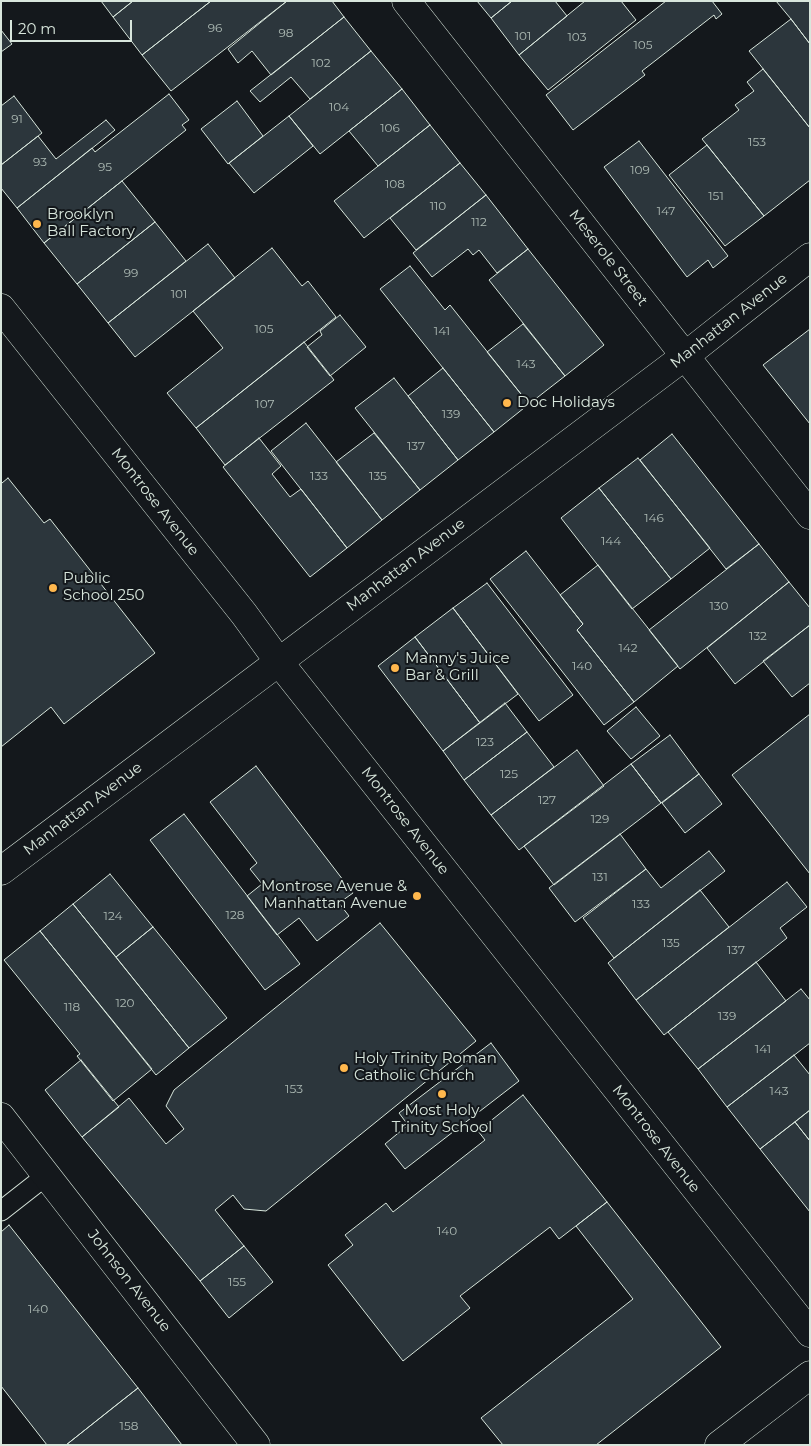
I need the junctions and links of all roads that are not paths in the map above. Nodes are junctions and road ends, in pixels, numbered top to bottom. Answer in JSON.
{"nodes":[{"id":1,"x":406,"y":1,"type":"edge"},
{"id":2,"x":810,"y":257,"type":"edge"},
{"id":3,"x":1,"y":308,"type":"edge"},
{"id":4,"x":685,"y":356,"type":"junction"},
{"id":5,"x":810,"y":515,"type":"edge"},
{"id":6,"x":279,"y":662,"type":"junction"},
{"id":7,"x":1,"y":872,"type":"edge"},
{"id":8,"x":1,"y":1117,"type":"edge"},
{"id":9,"x":47,"y":1175,"type":"junction"},
{"id":10,"x":1,"y":1211,"type":"edge"},
{"id":11,"x":810,"y":1333,"type":"edge"},
{"id":12,"x":810,"y":1375,"type":"edge"},
{"id":13,"x":256,"y":1445,"type":"edge"},
{"id":14,"x":719,"y":1445,"type":"edge"}],
"edges":[{"from":1,"to":4,"type":"street","name":"Meserole Street"},
{"from":2,"to":4,"type":"street","name":"Manhattan Avenue"},
{"from":3,"to":6,"type":"street","name":"Montrose Avenue"},
{"from":4,"to":5,"type":"street","name":"Meserole Street"},
{"from":4,"to":6,"type":"street","name":"Manhattan Avenue"},
{"from":6,"to":7,"type":"street","name":"Manhattan Avenue"},
{"from":6,"to":11,"type":"street","name":"Montrose Avenue"},
{"from":8,"to":9,"type":"street","name":"Johnson Avenue"},
{"from":9,"to":10,"type":"lane"},
{"from":9,"to":13,"type":"street","name":"Johnson Avenue"},
{"from":12,"to":14,"type":"street"}]}
